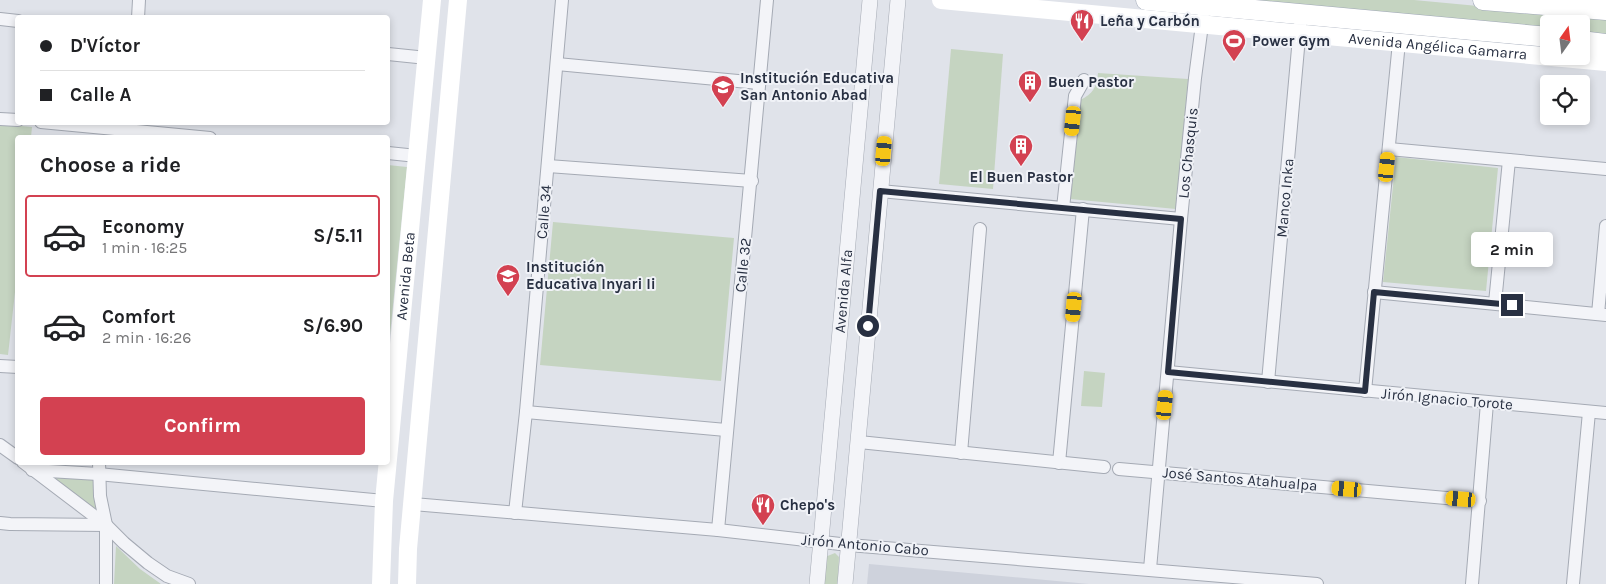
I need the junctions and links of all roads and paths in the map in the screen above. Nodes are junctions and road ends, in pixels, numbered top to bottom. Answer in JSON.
{"nodes":[{"id":1,"x":139,"y":0,"type":"edge"},
{"id":2,"x":562,"y":0,"type":"edge"},
{"id":3,"x":767,"y":0,"type":"edge"},
{"id":4,"x":870,"y":0,"type":"edge"},
{"id":5,"x":898,"y":0,"type":"edge"},
{"id":6,"x":941,"y":0,"type":"edge"},
{"id":7,"x":1146,"y":0,"type":"edge"},
{"id":8,"x":1483,"y":0,"type":"edge"},
{"id":9,"x":432,"y":5,"type":"edge"},
{"id":10,"x":458,"y":6,"type":"edge"},
{"id":11,"x":1204,"y":10,"type":"edge"},
{"id":12,"x":1606,"y":10,"type":"edge"},
{"id":13,"x":138,"y":15,"type":"edge"},
{"id":14,"x":0,"y":19,"type":"edge"},
{"id":15,"x":15,"y":21,"type":"edge"},
{"id":16,"x":1300,"y":23,"type":"junction"},
{"id":17,"x":1540,"y":36,"type":"edge"},
{"id":18,"x":1399,"y":42,"type":"junction"},
{"id":19,"x":1590,"y":42,"type":"edge"},
{"id":20,"x":1606,"y":44,"type":"edge"},
{"id":21,"x":390,"y":54,"type":"edge"},
{"id":22,"x":427,"y":58,"type":"junction"},
{"id":23,"x":1606,"y":62,"type":"edge"},
{"id":24,"x":557,"y":64,"type":"junction"},
{"id":25,"x":1084,"y":80,"type":"dead end"},
{"id":26,"x":759,"y":83,"type":"junction"},
{"id":27,"x":0,"y":119,"type":"edge"},
{"id":28,"x":15,"y":120,"type":"edge"},
{"id":29,"x":74,"y":125,"type":"edge"},
{"id":30,"x":128,"y":130,"type":"edge"},
{"id":31,"x":179,"y":135,"type":"edge"},
{"id":32,"x":1389,"y":149,"type":"junction"},
{"id":33,"x":390,"y":153,"type":"edge"},
{"id":34,"x":417,"y":156,"type":"junction"},
{"id":35,"x":1509,"y":160,"type":"junction"},
{"id":36,"x":548,"y":166,"type":"junction"},
{"id":37,"x":1606,"y":169,"type":"edge"},
{"id":38,"x":752,"y":181,"type":"junction"},
{"id":39,"x":880,"y":191,"type":"junction"},
{"id":40,"x":1063,"y":208,"type":"junction"},
{"id":41,"x":1083,"y":209,"type":"junction"},
{"id":42,"x":1181,"y":219,"type":"junction"},
{"id":43,"x":1606,"y":226,"type":"edge"},
{"id":44,"x":980,"y":229,"type":"dead end"},
{"id":45,"x":406,"y":270,"type":"junction"},
{"id":46,"x":434,"y":272,"type":"junction"},
{"id":47,"x":1374,"y":292,"type":"junction"},
{"id":48,"x":1495,"y":303,"type":"junction"},
{"id":49,"x":1602,"y":314,"type":"edge"},
{"id":50,"x":0,"y":366,"type":"edge"},
{"id":51,"x":15,"y":367,"type":"edge"},
{"id":52,"x":1168,"y":372,"type":"junction"},
{"id":53,"x":1268,"y":382,"type":"junction"},
{"id":54,"x":1365,"y":391,"type":"junction"},
{"id":55,"x":391,"y":401,"type":"edge"},
{"id":56,"x":1487,"y":403,"type":"junction"},
{"id":57,"x":526,"y":412,"type":"junction"},
{"id":58,"x":1589,"y":412,"type":"junction"},
{"id":59,"x":1606,"y":413,"type":"edge"},
{"id":60,"x":390,"y":415,"type":"edge"},
{"id":61,"x":726,"y":430,"type":"junction"},
{"id":62,"x":859,"y":442,"type":"junction"},
{"id":63,"x":0,"y":445,"type":"edge"},
{"id":64,"x":961,"y":453,"type":"junction"},
{"id":65,"x":15,"y":456,"type":"edge"},
{"id":66,"x":1058,"y":463,"type":"junction"},
{"id":67,"x":387,"y":465,"type":"edge"},
{"id":68,"x":27,"y":466,"type":"edge"},
{"id":69,"x":1104,"y":467,"type":"dead end"},
{"id":70,"x":98,"y":468,"type":"edge"},
{"id":71,"x":1119,"y":469,"type":"dead end"},
{"id":72,"x":1159,"y":472,"type":"junction"},
{"id":73,"x":384,"y":501,"type":"junction"},
{"id":74,"x":1480,"y":501,"type":"junction"},
{"id":75,"x":413,"y":504,"type":"junction"},
{"id":76,"x":515,"y":513,"type":"junction"},
{"id":77,"x":0,"y":523,"type":"edge"},
{"id":78,"x":106,"y":525,"type":"junction"},
{"id":79,"x":718,"y":530,"type":"junction"},
{"id":80,"x":821,"y":542,"type":"junction"},
{"id":81,"x":849,"y":545,"type":"junction"},
{"id":82,"x":1150,"y":569,"type":"junction"},
{"id":83,"x":1268,"y":582,"type":"edge"},
{"id":84,"x":106,"y":584,"type":"edge"},
{"id":85,"x":189,"y":584,"type":"edge"},
{"id":86,"x":380,"y":584,"type":"edge"},
{"id":87,"x":407,"y":584,"type":"edge"},
{"id":88,"x":817,"y":584,"type":"edge"},
{"id":89,"x":846,"y":584,"type":"edge"},
{"id":90,"x":1317,"y":584,"type":"edge"},
{"id":91,"x":1472,"y":584,"type":"edge"},
{"id":92,"x":1573,"y":584,"type":"edge"}],
"edges":[{"from":1,"to":13,"type":"street"},
{"from":2,"to":24,"type":"street","name":"Calle 34"},
{"from":3,"to":26,"type":"street","name":"Calle 32"},
{"from":4,"to":80,"type":"street","name":"Avenida Alfa"},
{"from":5,"to":39,"type":"street","name":"Avenida Alfa"},
{"from":6,"to":11,"type":"main road","name":"Avenida Angélica Gamarra"},
{"from":7,"to":11,"type":"main road","name":"Avenida Angélica Gamarra"},
{"from":8,"to":12,"type":"main road"},
{"from":9,"to":10,"type":"main road"},
{"from":9,"to":22,"type":"main road","name":"Avenida Beta"},
{"from":10,"to":46,"type":"main road","name":"Avenida Beta"},
{"from":11,"to":16,"type":"main road","name":"Avenida Angélica Gamarra"},
{"from":11,"to":42,"type":"street","name":"Los Chasquis"},
{"from":14,"to":15,"type":"street"},
{"from":16,"to":17,"type":"main road","name":"Avenida Angélica Gamarra"},
{"from":16,"to":18,"type":"main road","name":"Avenida Angélica Gamarra"},
{"from":16,"to":53,"type":"street","name":"Manco Inka"},
{"from":18,"to":23,"type":"main road","name":"Avenida Angélica Gamarra"},
{"from":18,"to":32,"type":"street"},
{"from":19,"to":20,"type":"main road"},
{"from":21,"to":22,"type":"street"},
{"from":22,"to":34,"type":"main road","name":"Avenida Beta"},
{"from":24,"to":26,"type":"street"},
{"from":24,"to":36,"type":"street","name":"Calle 34"},
{"from":25,"to":40,"type":"street"},
{"from":26,"to":38,"type":"street","name":"Calle 32"},
{"from":27,"to":28,"type":"street"},
{"from":29,"to":30,"type":"street"},
{"from":30,"to":31,"type":"street"},
{"from":32,"to":35,"type":"street"},
{"from":32,"to":47,"type":"street"},
{"from":33,"to":34,"type":"street"},
{"from":34,"to":45,"type":"main road","name":"Avenida Beta"},
{"from":35,"to":37,"type":"street"},
{"from":35,"to":48,"type":"street"},
{"from":36,"to":38,"type":"street"},
{"from":36,"to":57,"type":"street","name":"Calle 34"},
{"from":38,"to":61,"type":"street","name":"Calle 32"},
{"from":39,"to":40,"type":"street"},
{"from":39,"to":62,"type":"street","name":"Avenida Alfa"},
{"from":40,"to":41,"type":"street"},
{"from":41,"to":42,"type":"street"},
{"from":41,"to":66,"type":"street"},
{"from":42,"to":52,"type":"street","name":"Los Chasquis"},
{"from":43,"to":49,"type":"street"},
{"from":44,"to":64,"type":"street"},
{"from":45,"to":46,"type":"main road"},
{"from":45,"to":55,"type":"main road","name":"Avenida Beta"},
{"from":46,"to":75,"type":"main road","name":"Avenida Beta"},
{"from":47,"to":48,"type":"street"},
{"from":47,"to":54,"type":"street"},
{"from":48,"to":49,"type":"street"},
{"from":50,"to":51,"type":"street"},
{"from":52,"to":53,"type":"street","name":"Jirón Ignacio Torote"},
{"from":52,"to":72,"type":"street","name":"Los Chasquis"},
{"from":53,"to":54,"type":"street","name":"Jirón Ignacio Torote"},
{"from":54,"to":56,"type":"street","name":"Jirón Ignacio Torote"},
{"from":55,"to":60,"type":"main road","name":"Avenida Beta"},
{"from":56,"to":58,"type":"street","name":"Jirón Ignacio Torote"},
{"from":56,"to":74,"type":"street"},
{"from":57,"to":61,"type":"street"},
{"from":57,"to":76,"type":"street","name":"Calle 34"},
{"from":58,"to":59,"type":"street","name":"Jirón Ignacio Torote"},
{"from":58,"to":92,"type":"street"},
{"from":61,"to":79,"type":"street","name":"Calle 32"},
{"from":62,"to":64,"type":"street"},
{"from":62,"to":81,"type":"street","name":"Avenida Alfa"},
{"from":63,"to":65,"type":"street"},
{"from":64,"to":66,"type":"street"},
{"from":66,"to":69,"type":"street"},
{"from":67,"to":73,"type":"main road","name":"Avenida Beta"},
{"from":68,"to":70,"type":"street"},
{"from":68,"to":78,"type":"street"},
{"from":70,"to":73,"type":"street"},
{"from":70,"to":78,"type":"street"},
{"from":71,"to":72,"type":"street","name":"José Santos Atahualpa"},
{"from":72,"to":74,"type":"street","name":"José Santos Atahualpa"},
{"from":72,"to":82,"type":"street","name":"Los Chasquis"},
{"from":73,"to":86,"type":"main road","name":"Avenida Beta"},
{"from":74,"to":91,"type":"street"},
{"from":75,"to":76,"type":"street","name":"Jirón Antonio Cabo"},
{"from":75,"to":87,"type":"main road","name":"Avenida Beta"},
{"from":76,"to":79,"type":"street","name":"Jirón Antonio Cabo"},
{"from":77,"to":78,"type":"street"},
{"from":78,"to":84,"type":"street"},
{"from":78,"to":85,"type":"street"},
{"from":79,"to":80,"type":"street","name":"Jirón Antonio Cabo"},
{"from":80,"to":81,"type":"street","name":"Jirón Antonio Cabo"},
{"from":80,"to":88,"type":"street","name":"Avenida Alfa"},
{"from":81,"to":82,"type":"street","name":"Jirón Antonio Cabo"},
{"from":81,"to":89,"type":"street","name":"Avenida Alfa"},
{"from":82,"to":83,"type":"street","name":"Jirón Antonio Cabo"},
{"from":83,"to":90,"type":"street","name":"Jirón Antonio Cabo"}]}
